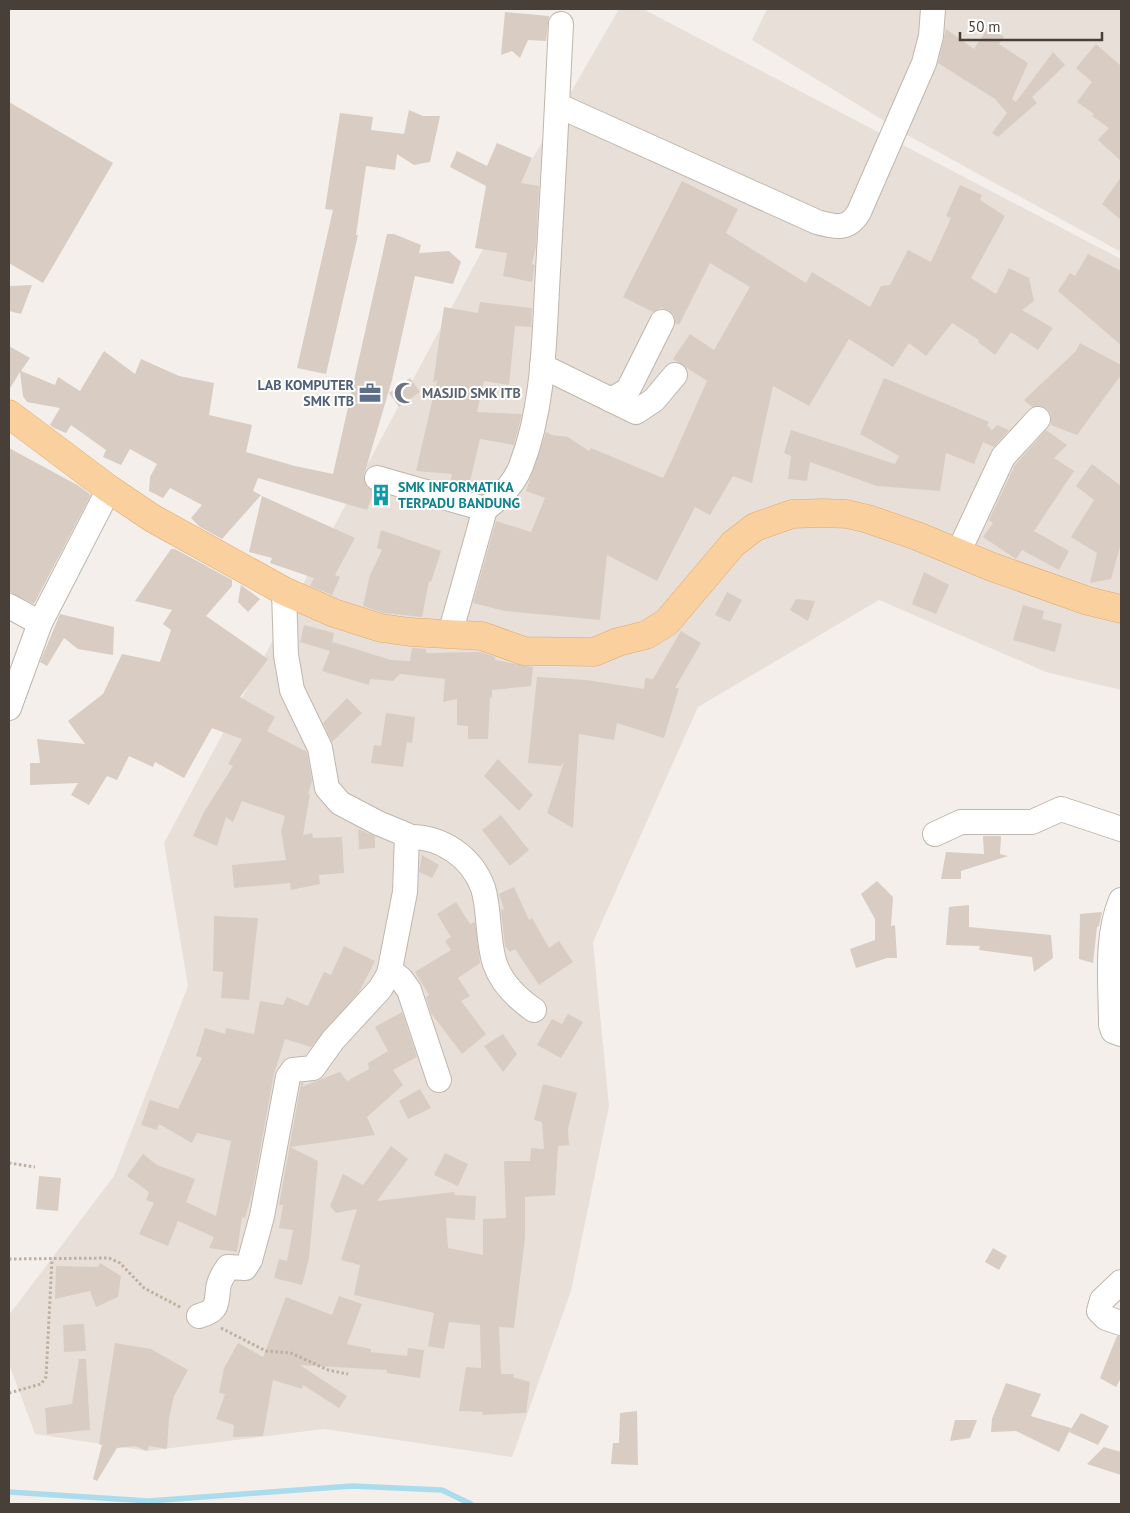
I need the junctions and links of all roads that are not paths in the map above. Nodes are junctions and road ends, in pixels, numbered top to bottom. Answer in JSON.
{"nodes":[{"id":1,"x":933,"y":9,"type":"edge"},
{"id":2,"x":561,"y":24,"type":"dead end"},
{"id":3,"x":557,"y":105,"type":"junction"},
{"id":4,"x":662,"y":322,"type":"dead end"},
{"id":5,"x":542,"y":366,"type":"junction"},
{"id":6,"x":675,"y":375,"type":"dead end"},
{"id":7,"x":611,"y":400,"type":"junction"},
{"id":8,"x":10,"y":418,"type":"edge"},
{"id":9,"x":1038,"y":419,"type":"dead end"},
{"id":10,"x":377,"y":478,"type":"dead end"},
{"id":11,"x":109,"y":489,"type":"junction"},
{"id":12,"x":484,"y":509,"type":"junction"},
{"id":13,"x":958,"y":553,"type":"junction"},
{"id":14,"x":284,"y":591,"type":"junction"},
{"id":15,"x":9,"y":606,"type":"edge"},
{"id":16,"x":1121,"y":609,"type":"edge"},
{"id":17,"x":40,"y":623,"type":"junction"},
{"id":18,"x":450,"y":634,"type":"junction"},
{"id":19,"x":9,"y":708,"type":"edge"},
{"id":20,"x":1121,"y":829,"type":"edge"},
{"id":21,"x":935,"y":834,"type":"dead end"},
{"id":22,"x":409,"y":837,"type":"junction"},
{"id":23,"x":1121,"y":900,"type":"edge"},
{"id":24,"x":390,"y":970,"type":"junction"},
{"id":25,"x":534,"y":1010,"type":"dead end"},
{"id":26,"x":1121,"y":1034,"type":"edge"},
{"id":27,"x":440,"y":1080,"type":"dead end"},
{"id":28,"x":1121,"y":1282,"type":"edge"},
{"id":29,"x":199,"y":1316,"type":"dead end"},
{"id":30,"x":1121,"y":1323,"type":"edge"}],
"edges":[{"from":1,"to":3,"type":"street"},
{"from":2,"to":3,"type":"street"},
{"from":3,"to":5,"type":"street"},
{"from":4,"to":7,"type":"street"},
{"from":5,"to":7,"type":"street"},
{"from":5,"to":12,"type":"street"},
{"from":6,"to":7,"type":"street"},
{"from":8,"to":11,"type":"main road"},
{"from":9,"to":13,"type":"street"},
{"from":10,"to":12,"type":"street"},
{"from":11,"to":14,"type":"main road"},
{"from":11,"to":17,"type":"street"},
{"from":12,"to":18,"type":"street"},
{"from":13,"to":16,"type":"main road"},
{"from":13,"to":18,"type":"main road"},
{"from":14,"to":18,"type":"main road"},
{"from":14,"to":22,"type":"street"},
{"from":15,"to":17,"type":"street"},
{"from":17,"to":19,"type":"street"},
{"from":20,"to":21,"type":"street"},
{"from":22,"to":24,"type":"street"},
{"from":22,"to":25,"type":"street"},
{"from":23,"to":26,"type":"street"},
{"from":24,"to":27,"type":"street"},
{"from":24,"to":29,"type":"street"},
{"from":28,"to":30,"type":"street"}]}
